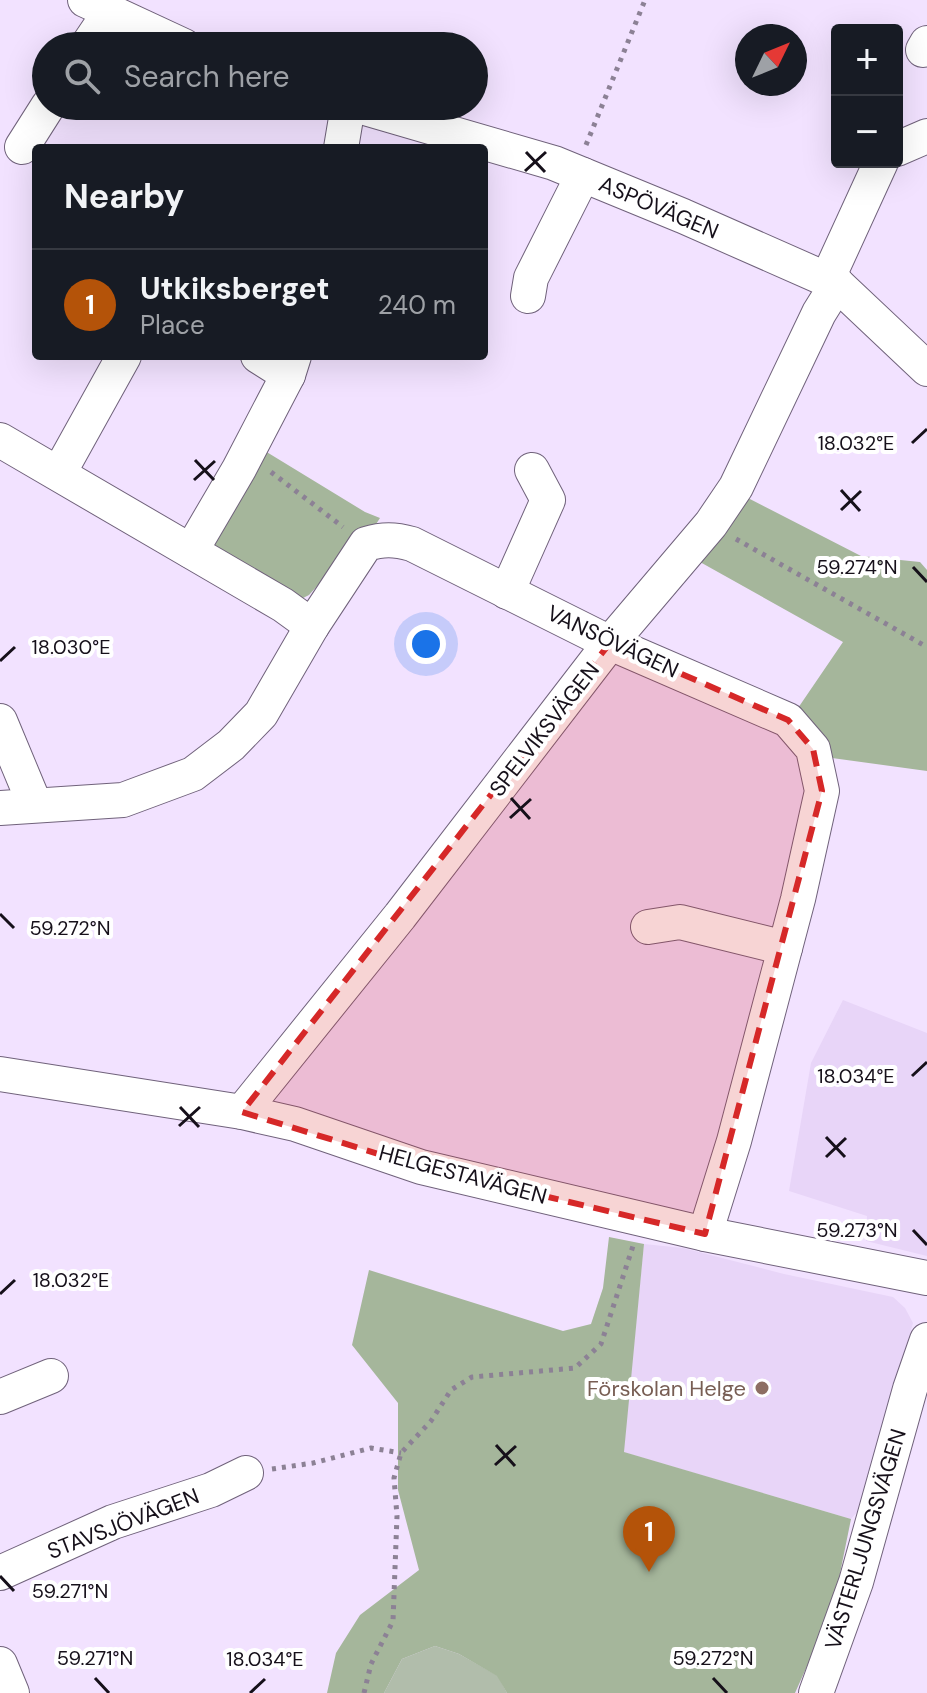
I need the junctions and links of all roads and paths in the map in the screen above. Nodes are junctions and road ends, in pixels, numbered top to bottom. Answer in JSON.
{"nodes":[{"id":1,"x":645,"y":0,"type":"edge"},
{"id":2,"x":97,"y":6,"type":"edge"},
{"id":3,"x":90,"y":32,"type":"edge"},
{"id":4,"x":154,"y":32,"type":"edge"},
{"id":5,"x":39,"y":120,"type":"edge"},
{"id":6,"x":346,"y":120,"type":"edge"},
{"id":7,"x":406,"y":120,"type":"edge"},
{"id":8,"x":927,"y":136,"type":"edge"},
{"id":9,"x":342,"y":144,"type":"edge"},
{"id":10,"x":903,"y":146,"type":"edge"},
{"id":11,"x":22,"y":147,"type":"dead end"},
{"id":12,"x":879,"y":168,"type":"edge"},
{"id":13,"x":579,"y":174,"type":"junction"},
{"id":14,"x":832,"y":282,"type":"junction"},
{"id":15,"x":528,"y":296,"type":"dead end"},
{"id":16,"x":122,"y":360,"type":"edge"},
{"id":17,"x":271,"y":360,"type":"edge"},
{"id":18,"x":291,"y":366,"type":"edge"},
{"id":19,"x":927,"y":369,"type":"edge"},
{"id":20,"x":0,"y":440,"type":"edge"},
{"id":21,"x":247,"y":454,"type":"junction"},
{"id":22,"x":532,"y":470,"type":"dead end"},
{"id":23,"x":59,"y":473,"type":"junction"},
{"id":24,"x":711,"y":524,"type":"junction"},
{"id":25,"x":366,"y":544,"type":"junction"},
{"id":26,"x":191,"y":551,"type":"junction"},
{"id":27,"x":507,"y":592,"type":"junction"},
{"id":28,"x":312,"y":626,"type":"junction"},
{"id":29,"x":610,"y":643,"type":"junction"},
{"id":30,"x":927,"y":647,"type":"edge"},
{"id":31,"x":0,"y":721,"type":"edge"},
{"id":32,"x":35,"y":805,"type":"junction"},
{"id":33,"x":0,"y":808,"type":"edge"},
{"id":34,"x":648,"y":927,"type":"dead end"},
{"id":35,"x":785,"y":948,"type":"junction"},
{"id":36,"x":0,"y":1074,"type":"edge"},
{"id":37,"x":242,"y":1112,"type":"junction"},
{"id":38,"x":642,"y":1218,"type":"junction"},
{"id":39,"x":705,"y":1234,"type":"junction"},
{"id":40,"x":927,"y":1278,"type":"edge"},
{"id":41,"x":927,"y":1340,"type":"edge"},
{"id":42,"x":51,"y":1376,"type":"dead end"},
{"id":43,"x":0,"y":1397,"type":"edge"},
{"id":44,"x":401,"y":1453,"type":"junction"},
{"id":45,"x":246,"y":1473,"type":"joint"},
{"id":46,"x":0,"y":1573,"type":"edge"},
{"id":47,"x":0,"y":1664,"type":"edge"},
{"id":48,"x":12,"y":1693,"type":"edge"},
{"id":49,"x":364,"y":1693,"type":"edge"},
{"id":50,"x":816,"y":1693,"type":"edge"}],
"edges":[{"from":1,"to":13,"type":"path"},
{"from":2,"to":3,"type":"street"},
{"from":2,"to":4,"type":"street"},
{"from":5,"to":11,"type":"street"},
{"from":6,"to":9,"type":"street"},
{"from":7,"to":13,"type":"street","name":"ASPÖVÄGEN"},
{"from":8,"to":10,"type":"street"},
{"from":12,"to":14,"type":"street","name":"SPELVIKSVÄGEN"},
{"from":13,"to":14,"type":"street","name":"ASPÖVÄGEN"},
{"from":13,"to":15,"type":"street"},
{"from":14,"to":19,"type":"street","name":"ASPÖVÄGEN"},
{"from":14,"to":24,"type":"street","name":"SPELVIKSVÄGEN"},
{"from":16,"to":23,"type":"street"},
{"from":17,"to":18,"type":"street"},
{"from":18,"to":21,"type":"street"},
{"from":20,"to":23,"type":"street"},
{"from":21,"to":25,"type":"path"},
{"from":21,"to":26,"type":"street"},
{"from":22,"to":27,"type":"street"},
{"from":23,"to":26,"type":"street"},
{"from":24,"to":29,"type":"street","name":"SPELVIKSVÄGEN"},
{"from":24,"to":30,"type":"path"},
{"from":25,"to":27,"type":"street","name":"VANSÖVÄGEN"},
{"from":25,"to":28,"type":"street"},
{"from":26,"to":28,"type":"street"},
{"from":27,"to":29,"type":"street","name":"VANSÖVÄGEN"},
{"from":28,"to":32,"type":"street"},
{"from":29,"to":35,"type":"street","name":"VANSÖVÄGEN"},
{"from":29,"to":37,"type":"street","name":"SPELVIKSVÄGEN"},
{"from":31,"to":32,"type":"street"},
{"from":32,"to":33,"type":"street"},
{"from":34,"to":35,"type":"street"},
{"from":35,"to":39,"type":"street","name":"VANSÖVÄGEN"},
{"from":36,"to":37,"type":"street","name":"HELGESTAVÄGEN"},
{"from":37,"to":38,"type":"street","name":"HELGESTAVÄGEN"},
{"from":38,"to":39,"type":"street","name":"HELGESTAVÄGEN"},
{"from":38,"to":44,"type":"path"},
{"from":39,"to":40,"type":"street","name":"HELGESTAVÄGEN"},
{"from":41,"to":50,"type":"street","name":"VÄSTERLJUNGSVÄGEN"},
{"from":42,"to":43,"type":"street"},
{"from":44,"to":45,"type":"path"},
{"from":44,"to":49,"type":"path"},
{"from":45,"to":46,"type":"street","name":"STAVSJÖVÄGEN"},
{"from":47,"to":48,"type":"street"}]}
